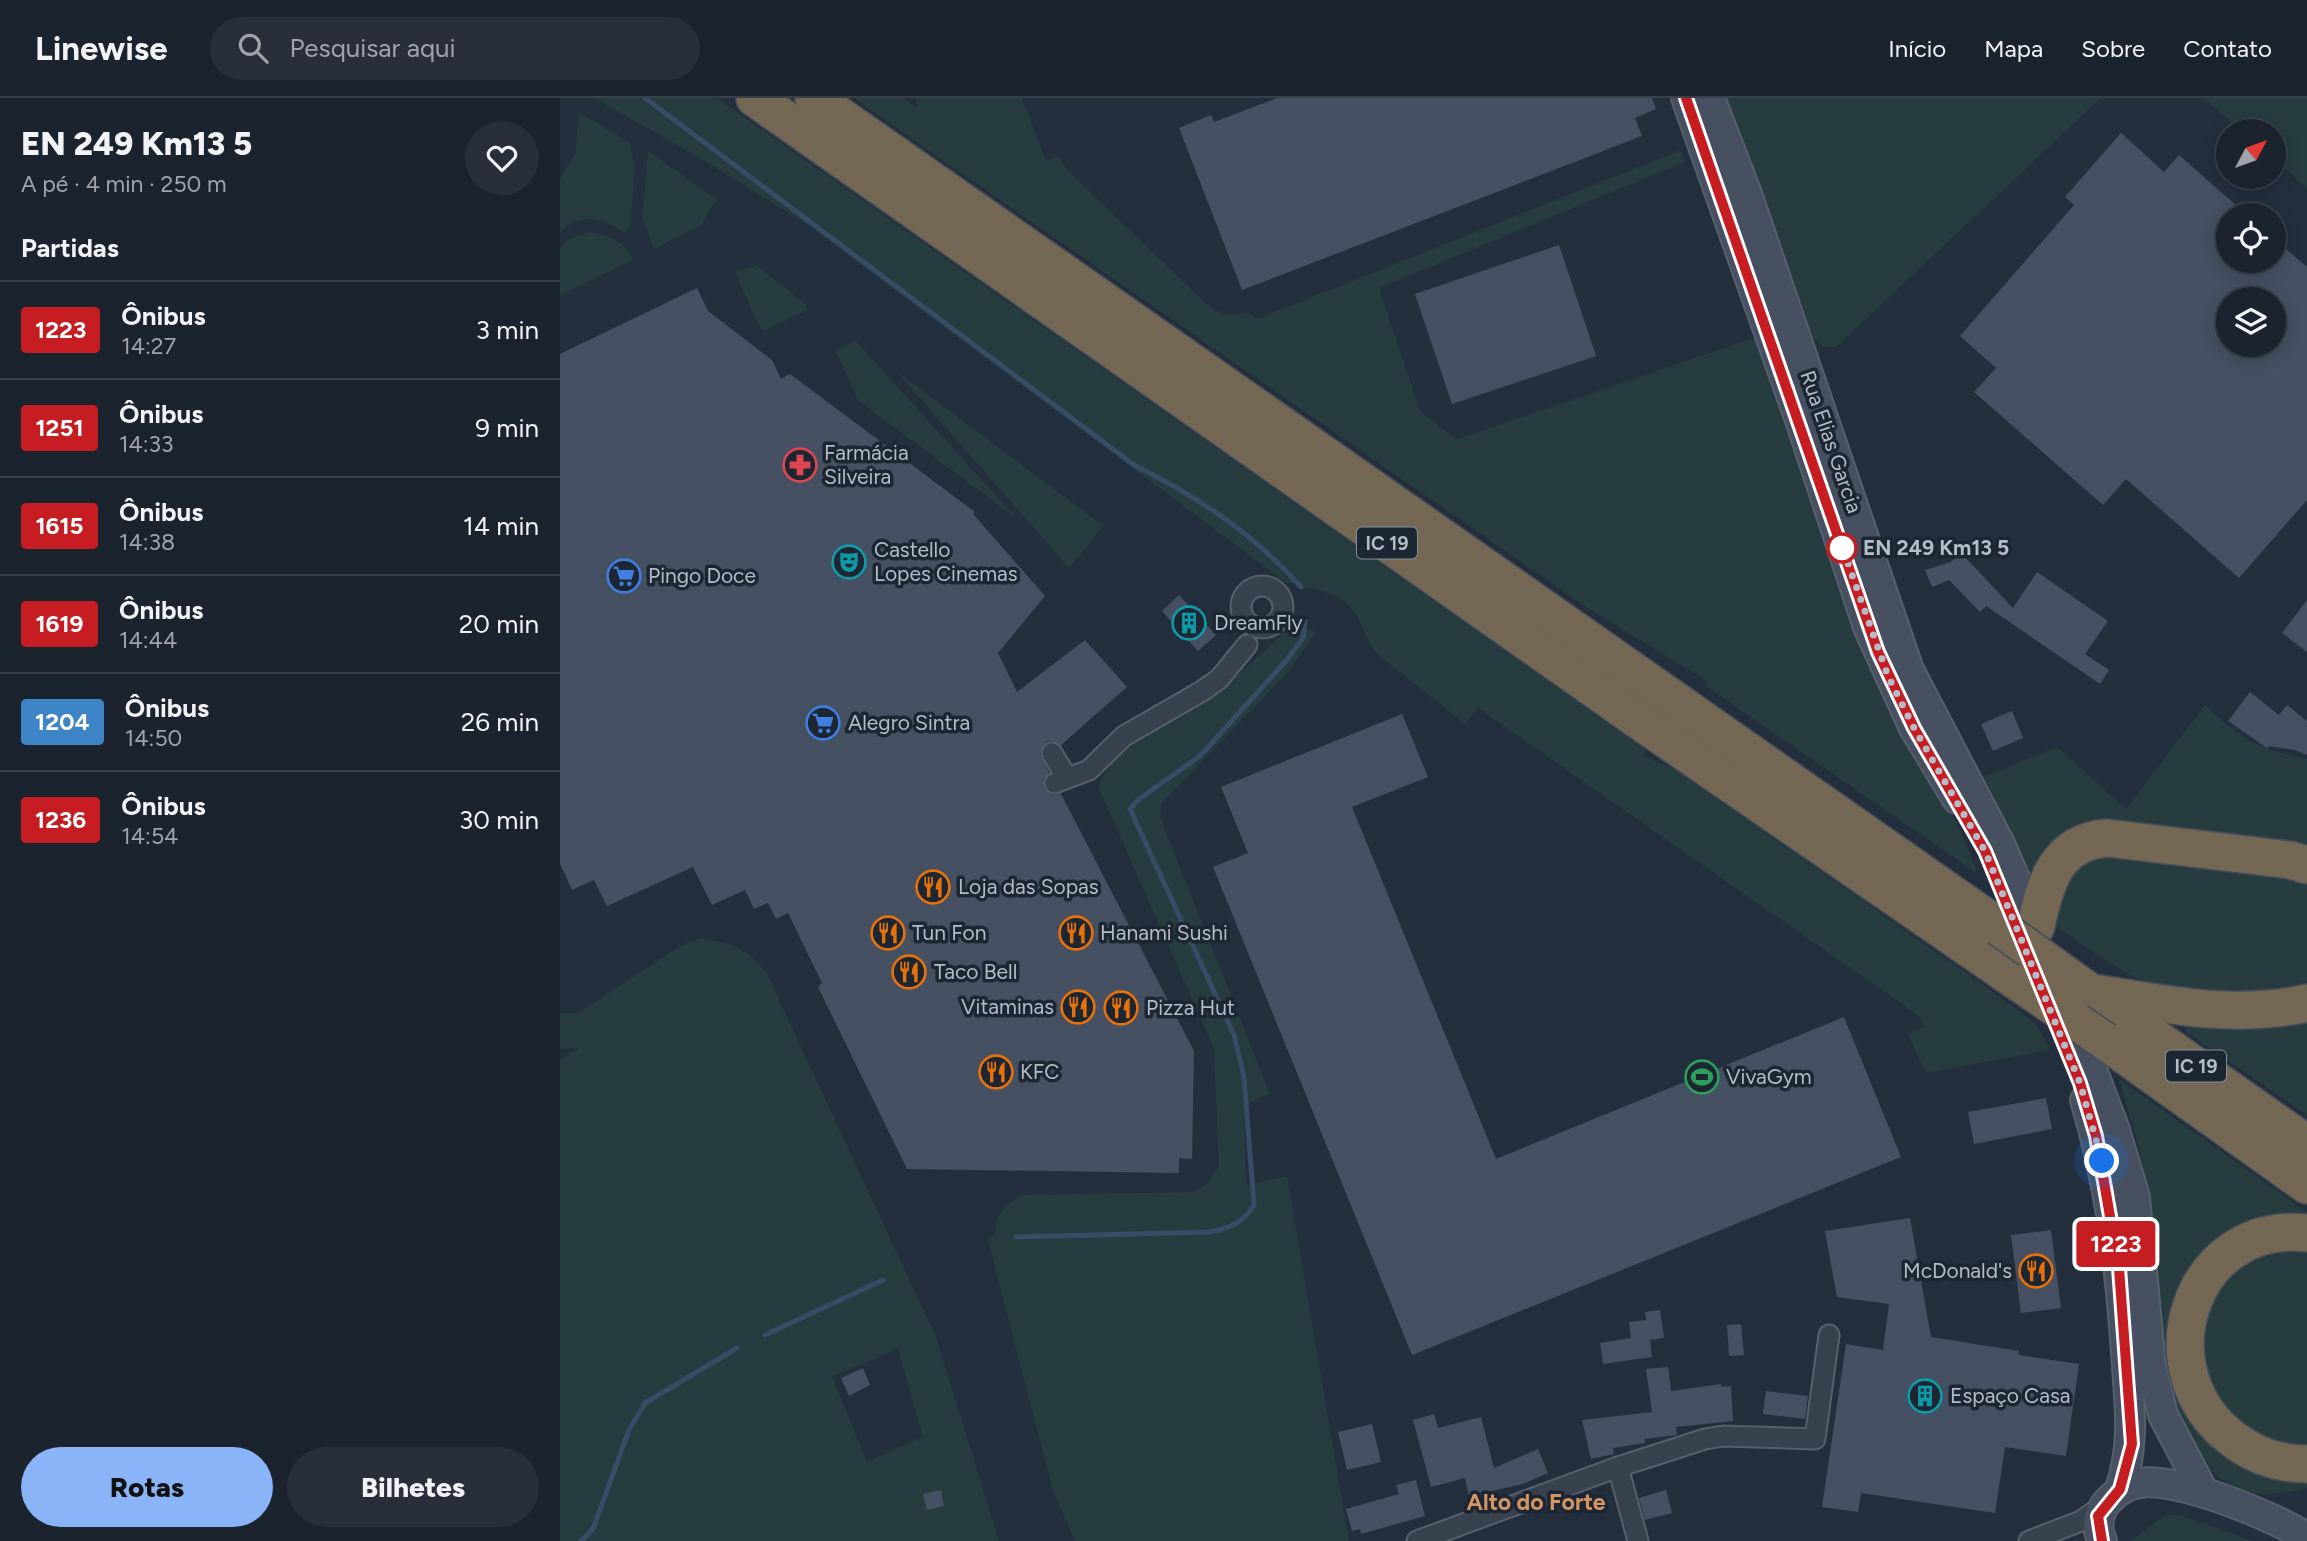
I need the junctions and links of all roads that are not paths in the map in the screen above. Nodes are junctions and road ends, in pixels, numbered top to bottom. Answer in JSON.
{"nodes":[{"id":1,"x":755,"y":98,"type":"edge"},
{"id":2,"x":814,"y":98,"type":"edge"},
{"id":3,"x":1686,"y":98,"type":"edge"},
{"id":4,"x":1710,"y":98,"type":"edge"},
{"id":5,"x":1247,"y":645,"type":"dead end"},
{"id":6,"x":1052,"y":753,"type":"dead end"},
{"id":7,"x":2307,"y":865,"type":"edge"},
{"id":8,"x":2036,"y":926,"type":"junction"},
{"id":9,"x":2087,"y":990,"type":"junction"},
{"id":10,"x":2301,"y":1002,"type":"edge"},
{"id":11,"x":2307,"y":1144,"type":"edge"},
{"id":12,"x":2307,"y":1185,"type":"edge"},
{"id":13,"x":2107,"y":1186,"type":"junction"},
{"id":14,"x":2135,"y":1197,"type":"junction"},
{"id":15,"x":2307,"y":1233,"type":"edge"},
{"id":16,"x":1829,"y":1335,"type":"dead end"},
{"id":17,"x":2307,"y":1464,"type":"edge"},
{"id":18,"x":1618,"y":1467,"type":"junction"},
{"id":19,"x":2203,"y":1491,"type":"junction"},
{"id":20,"x":2112,"y":1497,"type":"junction"},
{"id":21,"x":2300,"y":1525,"type":"edge"},
{"id":22,"x":1417,"y":1541,"type":"edge"},
{"id":23,"x":1638,"y":1541,"type":"edge"},
{"id":24,"x":2029,"y":1541,"type":"edge"},
{"id":25,"x":2102,"y":1541,"type":"edge"}],
"edges":[{"from":1,"to":12,"type":"highway","number":"IC 19","bridge":true},
{"from":2,"to":9,"type":"highway","number":"IC 19","bridge":true},
{"from":3,"to":13,"type":"street","name":"Rua Elias Garcia"},
{"from":4,"to":8,"type":"street","name":"Rua Elias Garcia"},
{"from":5,"to":6,"type":"street"},
{"from":7,"to":8,"type":"highway"},
{"from":8,"to":14,"type":"street","name":"Rua Elias Garcia"},
{"from":9,"to":10,"type":"highway"},
{"from":9,"to":11,"type":"highway","number":"IC 19"},
{"from":13,"to":14,"type":"street"},
{"from":13,"to":20,"type":"street","name":"Rua Elias Garcia"},
{"from":14,"to":19,"type":"street","name":"Rua Elias Garcia"},
{"from":15,"to":17,"type":"highway"},
{"from":16,"to":18,"type":"street"},
{"from":18,"to":22,"type":"street"},
{"from":18,"to":23,"type":"street"},
{"from":19,"to":20,"type":"street"},
{"from":19,"to":21,"type":"street"},
{"from":20,"to":24,"type":"street"},
{"from":20,"to":25,"type":"street","name":"Rua Elias Garcia"}]}
